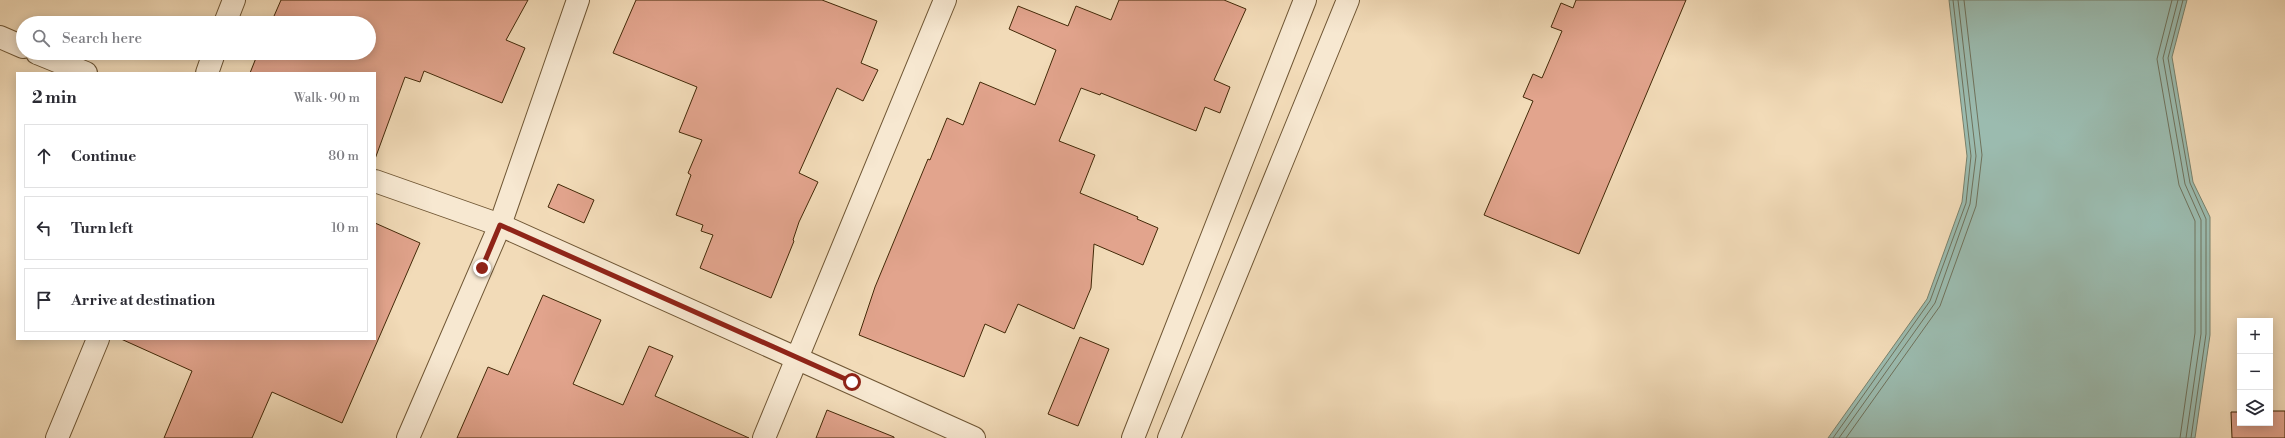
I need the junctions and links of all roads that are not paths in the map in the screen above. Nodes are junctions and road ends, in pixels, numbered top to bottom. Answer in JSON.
{"nodes":[{"id":1,"x":234,"y":0,"type":"edge"},
{"id":2,"x":578,"y":0,"type":"edge"},
{"id":3,"x":945,"y":0,"type":"edge"},
{"id":4,"x":1305,"y":0,"type":"edge"},
{"id":5,"x":1348,"y":0,"type":"edge"},
{"id":6,"x":228,"y":16,"type":"edge"},
{"id":7,"x":0,"y":38,"type":"edge"},
{"id":8,"x":16,"y":44,"type":"edge"},
{"id":9,"x":54,"y":60,"type":"edge"},
{"id":10,"x":212,"y":60,"type":"edge"},
{"id":11,"x":84,"y":72,"type":"edge"},
{"id":12,"x":207,"y":72,"type":"edge"},
{"id":13,"x":376,"y":181,"type":"edge"},
{"id":14,"x":500,"y":225,"type":"junction"},
{"id":15,"x":98,"y":340,"type":"edge"},
{"id":16,"x":798,"y":357,"type":"junction"},
{"id":17,"x":57,"y":438,"type":"edge"},
{"id":18,"x":408,"y":438,"type":"edge"},
{"id":19,"x":764,"y":438,"type":"edge"},
{"id":20,"x":974,"y":438,"type":"edge"},
{"id":21,"x":1133,"y":438,"type":"edge"},
{"id":22,"x":1169,"y":438,"type":"edge"}],
"edges":[{"from":1,"to":6,"type":"street"},
{"from":2,"to":14,"type":"street"},
{"from":3,"to":16,"type":"street"},
{"from":4,"to":21,"type":"street"},
{"from":5,"to":22,"type":"street"},
{"from":7,"to":8,"type":"street"},
{"from":9,"to":11,"type":"street"},
{"from":10,"to":12,"type":"street"},
{"from":13,"to":14,"type":"street"},
{"from":14,"to":16,"type":"street"},
{"from":14,"to":18,"type":"street"},
{"from":15,"to":17,"type":"street"},
{"from":16,"to":19,"type":"street"},
{"from":16,"to":20,"type":"street"}]}
